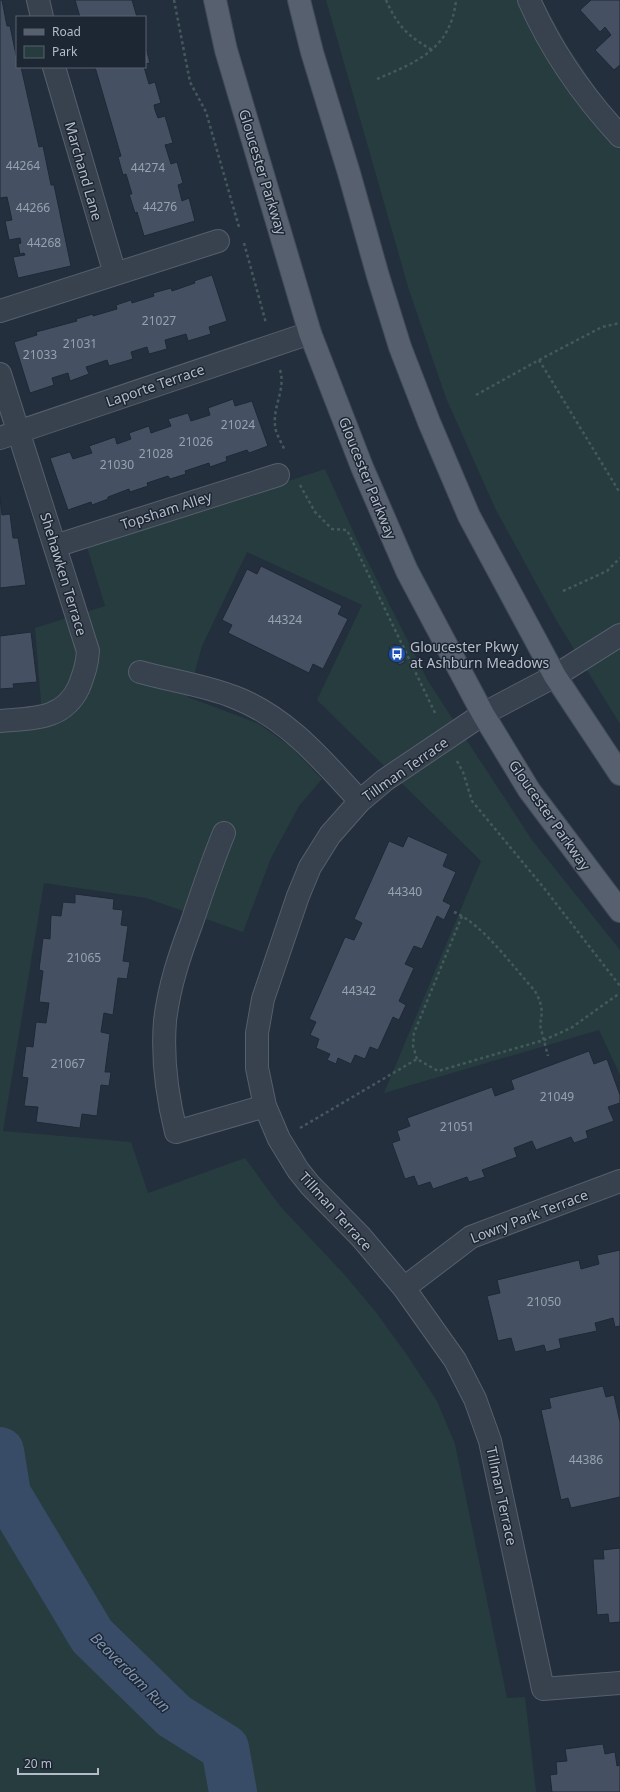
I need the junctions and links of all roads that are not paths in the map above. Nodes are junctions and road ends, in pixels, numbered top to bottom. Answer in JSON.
{"nodes":[{"id":1,"x":38,"y":0,"type":"edge"},
{"id":2,"x":215,"y":0,"type":"edge"},
{"id":3,"x":299,"y":0,"type":"edge"},
{"id":4,"x":529,"y":0,"type":"edge"},
{"id":5,"x":42,"y":16,"type":"edge"},
{"id":6,"x":54,"y":68,"type":"edge"},
{"id":7,"x":620,"y":136,"type":"edge"},
{"id":8,"x":218,"y":241,"type":"dead end"},
{"id":9,"x":115,"y":274,"type":"junction"},
{"id":10,"x":0,"y":311,"type":"edge"},
{"id":11,"x":310,"y":333,"type":"junction"},
{"id":12,"x":0,"y":374,"type":"edge"},
{"id":13,"x":9,"y":435,"type":"edge"},
{"id":14,"x":282,"y":465,"type":"road end"},
{"id":15,"x":55,"y":546,"type":"junction"},
{"id":16,"x":620,"y":635,"type":"edge"},
{"id":17,"x":140,"y":672,"type":"dead end"},
{"id":18,"x":555,"y":676,"type":"junction"},
{"id":19,"x":483,"y":714,"type":"junction"},
{"id":20,"x":0,"y":722,"type":"edge"},
{"id":21,"x":620,"y":774,"type":"edge"},
{"id":22,"x":360,"y":801,"type":"junction"},
{"id":23,"x":224,"y":833,"type":"dead end"},
{"id":24,"x":620,"y":910,"type":"edge"},
{"id":25,"x":265,"y":1106,"type":"junction"},
{"id":26,"x":620,"y":1181,"type":"edge"},
{"id":27,"x":404,"y":1288,"type":"junction"},
{"id":28,"x":620,"y":1683,"type":"edge"}],
"edges":[{"from":1,"to":5,"type":"street"},
{"from":2,"to":11,"type":"main road","name":"Gloucester Parkway"},
{"from":3,"to":18,"type":"main road"},
{"from":4,"to":7,"type":"street"},
{"from":6,"to":9,"type":"street","name":"Marchand Lane"},
{"from":8,"to":9,"type":"street"},
{"from":9,"to":10,"type":"street"},
{"from":11,"to":13,"type":"street","name":"Laporte Terrace"},
{"from":11,"to":19,"type":"main road","name":"Gloucester Parkway"},
{"from":12,"to":13,"type":"street","name":"Shehawken Terrace"},
{"from":13,"to":15,"type":"street","name":"Shehawken Terrace"},
{"from":14,"to":15,"type":"street","name":"Topsham Alley"},
{"from":15,"to":20,"type":"street","name":"Shehawken Terrace"},
{"from":16,"to":18,"type":"street","name":"Tillman Terrace"},
{"from":17,"to":22,"type":"street"},
{"from":18,"to":19,"type":"street","name":"Tillman Terrace"},
{"from":18,"to":21,"type":"main road"},
{"from":19,"to":22,"type":"street","name":"Tillman Terrace"},
{"from":19,"to":24,"type":"main road","name":"Gloucester Parkway"},
{"from":22,"to":25,"type":"street","name":"Tillman Terrace"},
{"from":23,"to":25,"type":"street"},
{"from":25,"to":27,"type":"street","name":"Tillman Terrace"},
{"from":26,"to":27,"type":"street","name":"Lowry Park Terrace"},
{"from":27,"to":28,"type":"street","name":"Tillman Terrace"}]}
